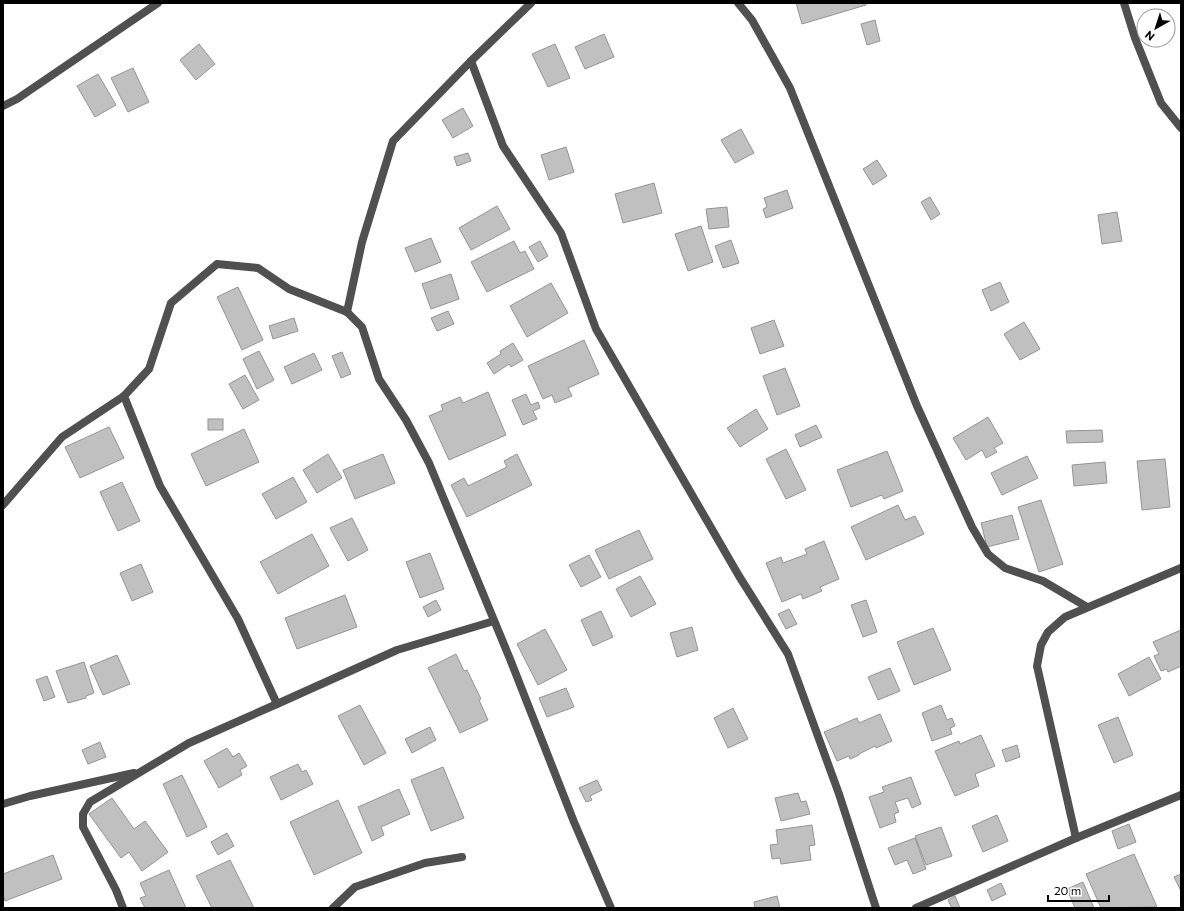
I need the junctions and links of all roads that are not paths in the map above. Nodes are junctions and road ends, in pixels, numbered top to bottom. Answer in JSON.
{"nodes":[{"id":1,"x":158,"y":3,"type":"edge"},
{"id":2,"x":531,"y":3,"type":"edge"},
{"id":3,"x":738,"y":3,"type":"edge"},
{"id":4,"x":1124,"y":3,"type":"edge"},
{"id":5,"x":471,"y":61,"type":"junction"},
{"id":6,"x":3,"y":106,"type":"edge"},
{"id":7,"x":1181,"y":128,"type":"edge"},
{"id":8,"x":347,"y":312,"type":"junction"},
{"id":9,"x":124,"y":396,"type":"junction"},
{"id":10,"x":3,"y":505,"type":"edge"},
{"id":11,"x":1181,"y":568,"type":"edge"},
{"id":12,"x":1087,"y":607,"type":"junction"},
{"id":13,"x":494,"y":622,"type":"junction"},
{"id":14,"x":277,"y":704,"type":"junction"},
{"id":15,"x":141,"y":772,"type":"junction"},
{"id":16,"x":1181,"y":794,"type":"edge"},
{"id":17,"x":3,"y":804,"type":"edge"},
{"id":18,"x":1076,"y":838,"type":"junction"},
{"id":19,"x":462,"y":857,"type":"dead end"},
{"id":20,"x":123,"y":908,"type":"edge"},
{"id":21,"x":333,"y":908,"type":"edge"},
{"id":22,"x":611,"y":908,"type":"edge"},
{"id":23,"x":876,"y":908,"type":"edge"},
{"id":24,"x":916,"y":908,"type":"edge"}],
"edges":[{"from":1,"to":6,"type":"street"},
{"from":2,"to":5,"type":"street"},
{"from":3,"to":12,"type":"street"},
{"from":4,"to":7,"type":"street"},
{"from":5,"to":8,"type":"street"},
{"from":5,"to":23,"type":"street"},
{"from":8,"to":9,"type":"street"},
{"from":8,"to":13,"type":"street"},
{"from":9,"to":10,"type":"street"},
{"from":9,"to":14,"type":"street"},
{"from":11,"to":12,"type":"street"},
{"from":12,"to":18,"type":"street"},
{"from":13,"to":14,"type":"street"},
{"from":13,"to":22,"type":"street"},
{"from":14,"to":15,"type":"street"},
{"from":15,"to":17,"type":"street"},
{"from":15,"to":20,"type":"street"},
{"from":16,"to":18,"type":"street"},
{"from":18,"to":24,"type":"street"},
{"from":19,"to":21,"type":"street"}]}
